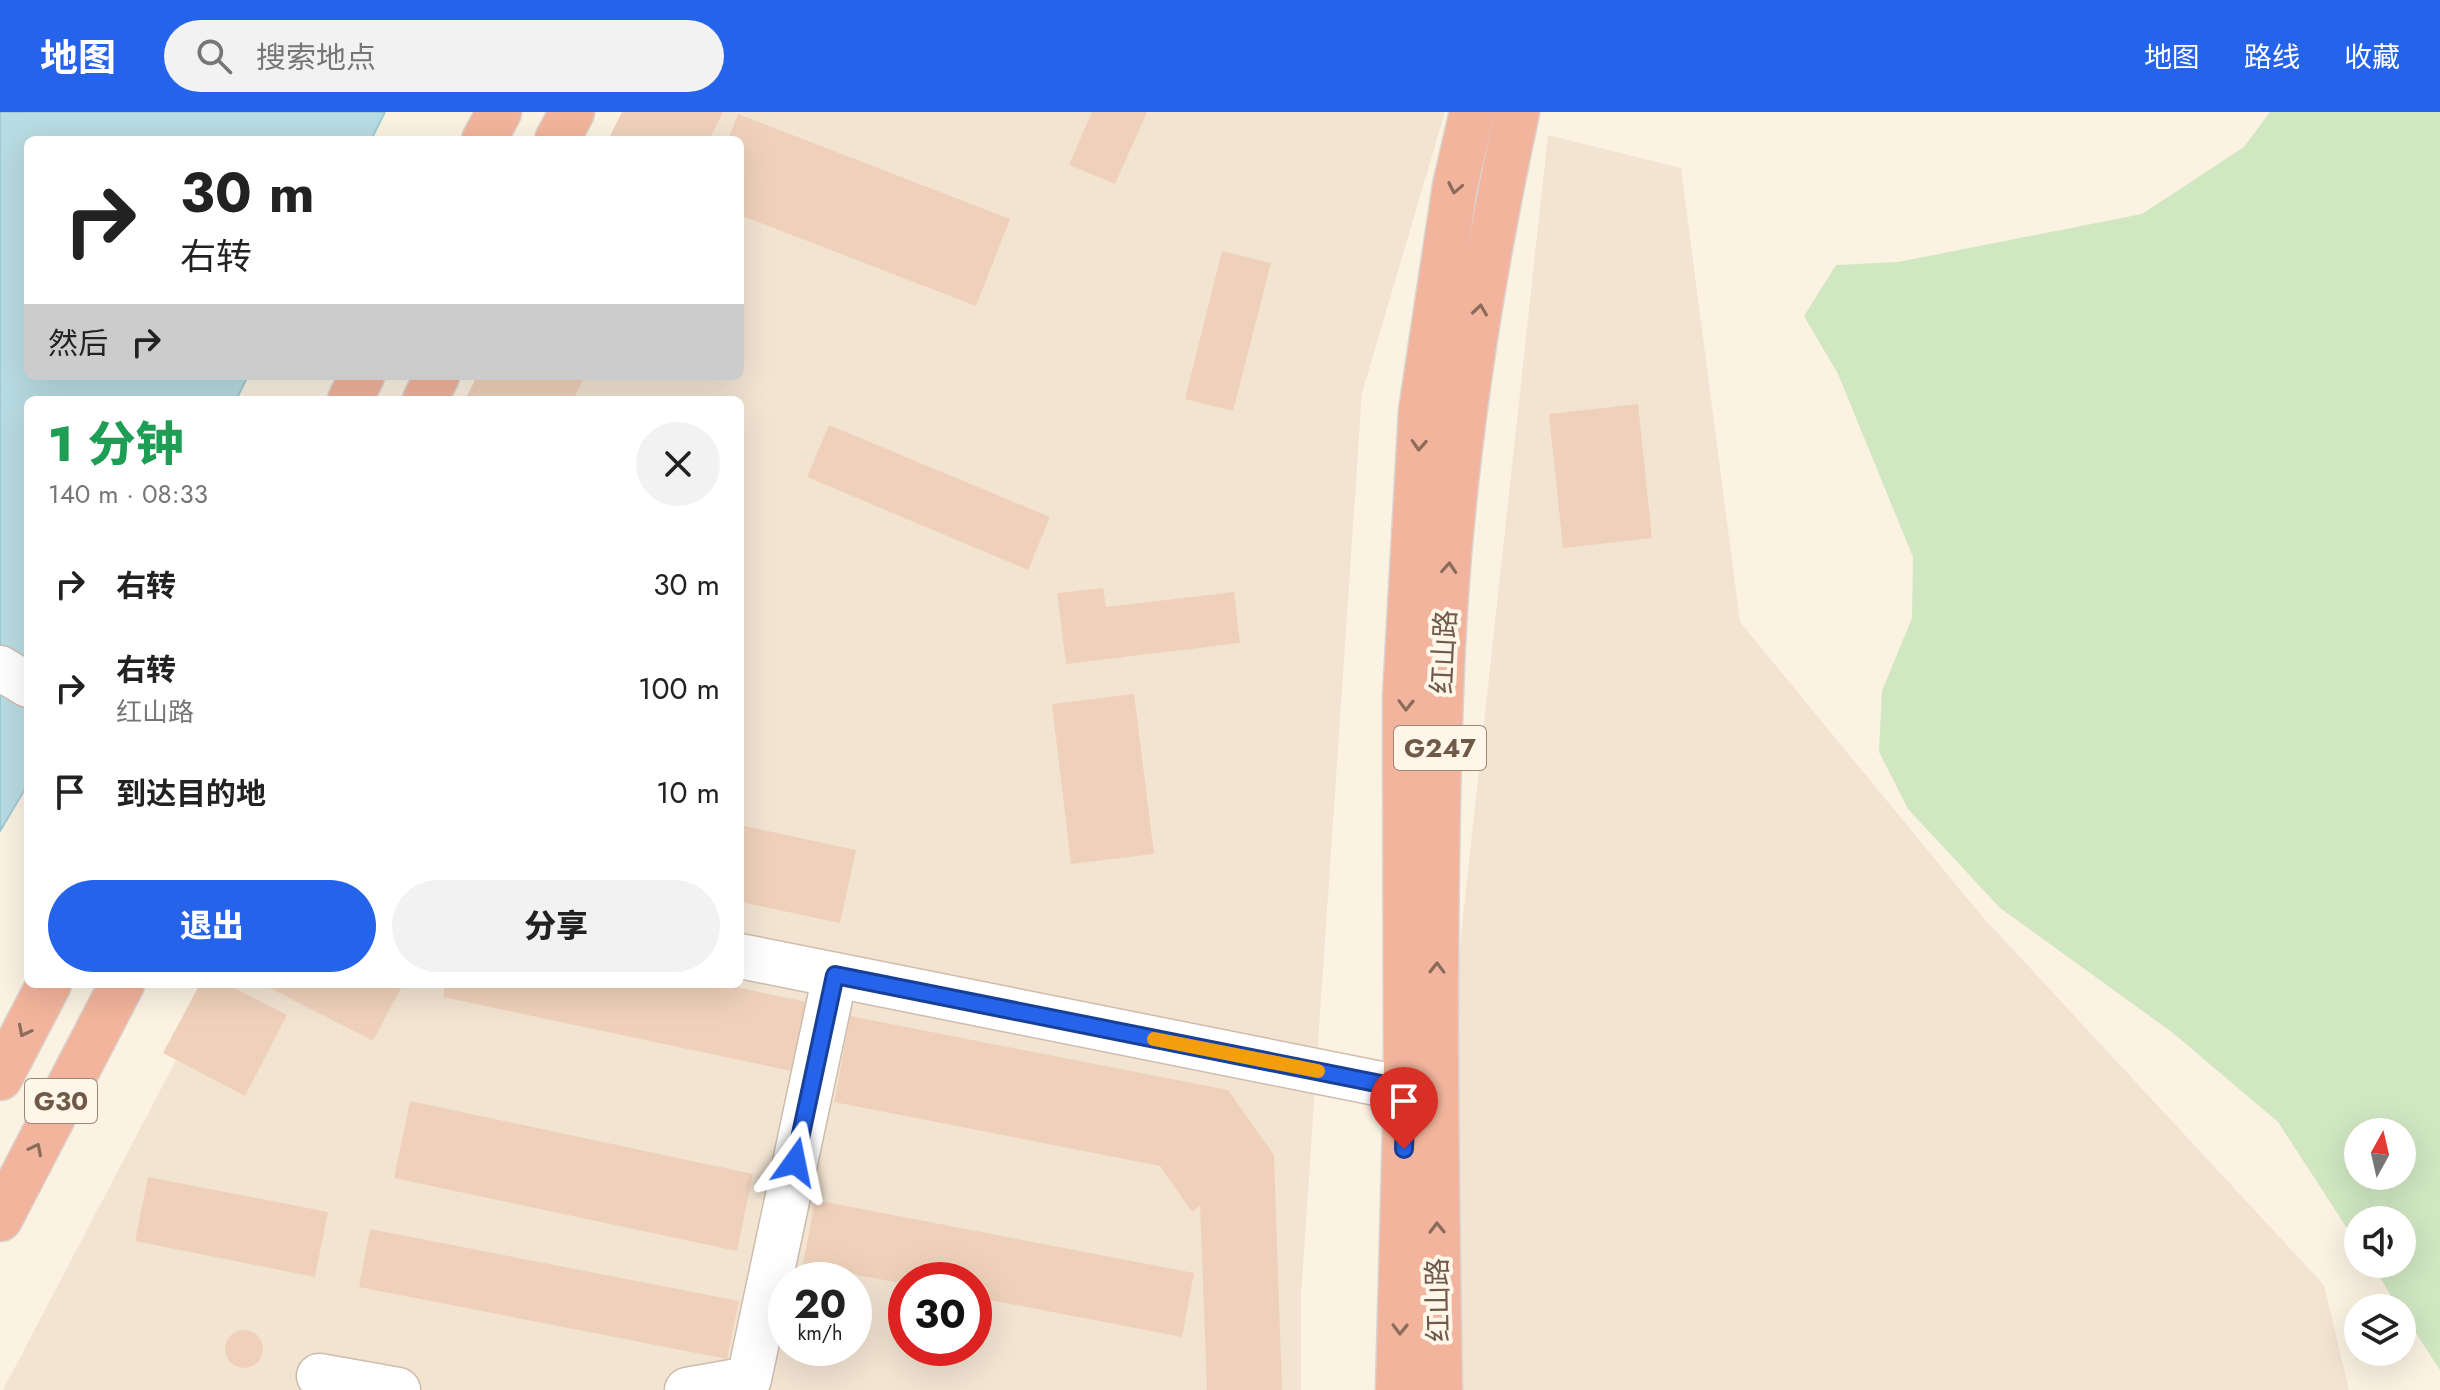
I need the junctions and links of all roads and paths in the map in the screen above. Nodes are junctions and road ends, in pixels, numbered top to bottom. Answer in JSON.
{"nodes":[{"id":1,"x":499,"y":112,"type":"edge"},
{"id":2,"x":572,"y":112,"type":"edge"},
{"id":3,"x":1472,"y":112,"type":"edge"},
{"id":4,"x":1517,"y":112,"type":"edge"},
{"id":5,"x":486,"y":136,"type":"edge"},
{"id":6,"x":559,"y":136,"type":"edge"},
{"id":7,"x":0,"y":668,"type":"edge"},
{"id":8,"x":24,"y":683,"type":"edge"},
{"id":9,"x":744,"y":957,"type":"edge"},
{"id":10,"x":835,"y":975,"type":"junction"},
{"id":11,"x":47,"y":988,"type":"edge"},
{"id":12,"x":120,"y":988,"type":"edge"},
{"id":13,"x":0,"y":1078,"type":"edge"},
{"id":14,"x":1406,"y":1089,"type":"junction"},
{"id":15,"x":0,"y":1219,"type":"edge"},
{"id":16,"x":319,"y":1376,"type":"dead end"},
{"id":17,"x":398,"y":1390,"type":"edge"},
{"id":18,"x":687,"y":1390,"type":"edge"},
{"id":19,"x":1398,"y":1390,"type":"edge"},
{"id":20,"x":1440,"y":1390,"type":"edge"}],
"edges":[{"from":1,"to":5,"type":"highway"},
{"from":2,"to":6,"type":"highway"},
{"from":3,"to":14,"type":"highway","name":"红山路","number":"G247","one_way":true},
{"from":20,"to":4,"type":"highway","name":"红山路","number":"G247","one_way":true},
{"from":7,"to":8,"type":"street"},
{"from":9,"to":10,"type":"street"},
{"from":10,"to":14,"type":"street"},
{"from":10,"to":18,"type":"street"},
{"from":11,"to":13,"type":"highway","number":"G30","one_way":true},
{"from":15,"to":12,"type":"highway","number":"G30","one_way":true},
{"from":14,"to":19,"type":"highway","name":"红山路","number":"G247","one_way":true},
{"from":16,"to":17,"type":"street"}]}
